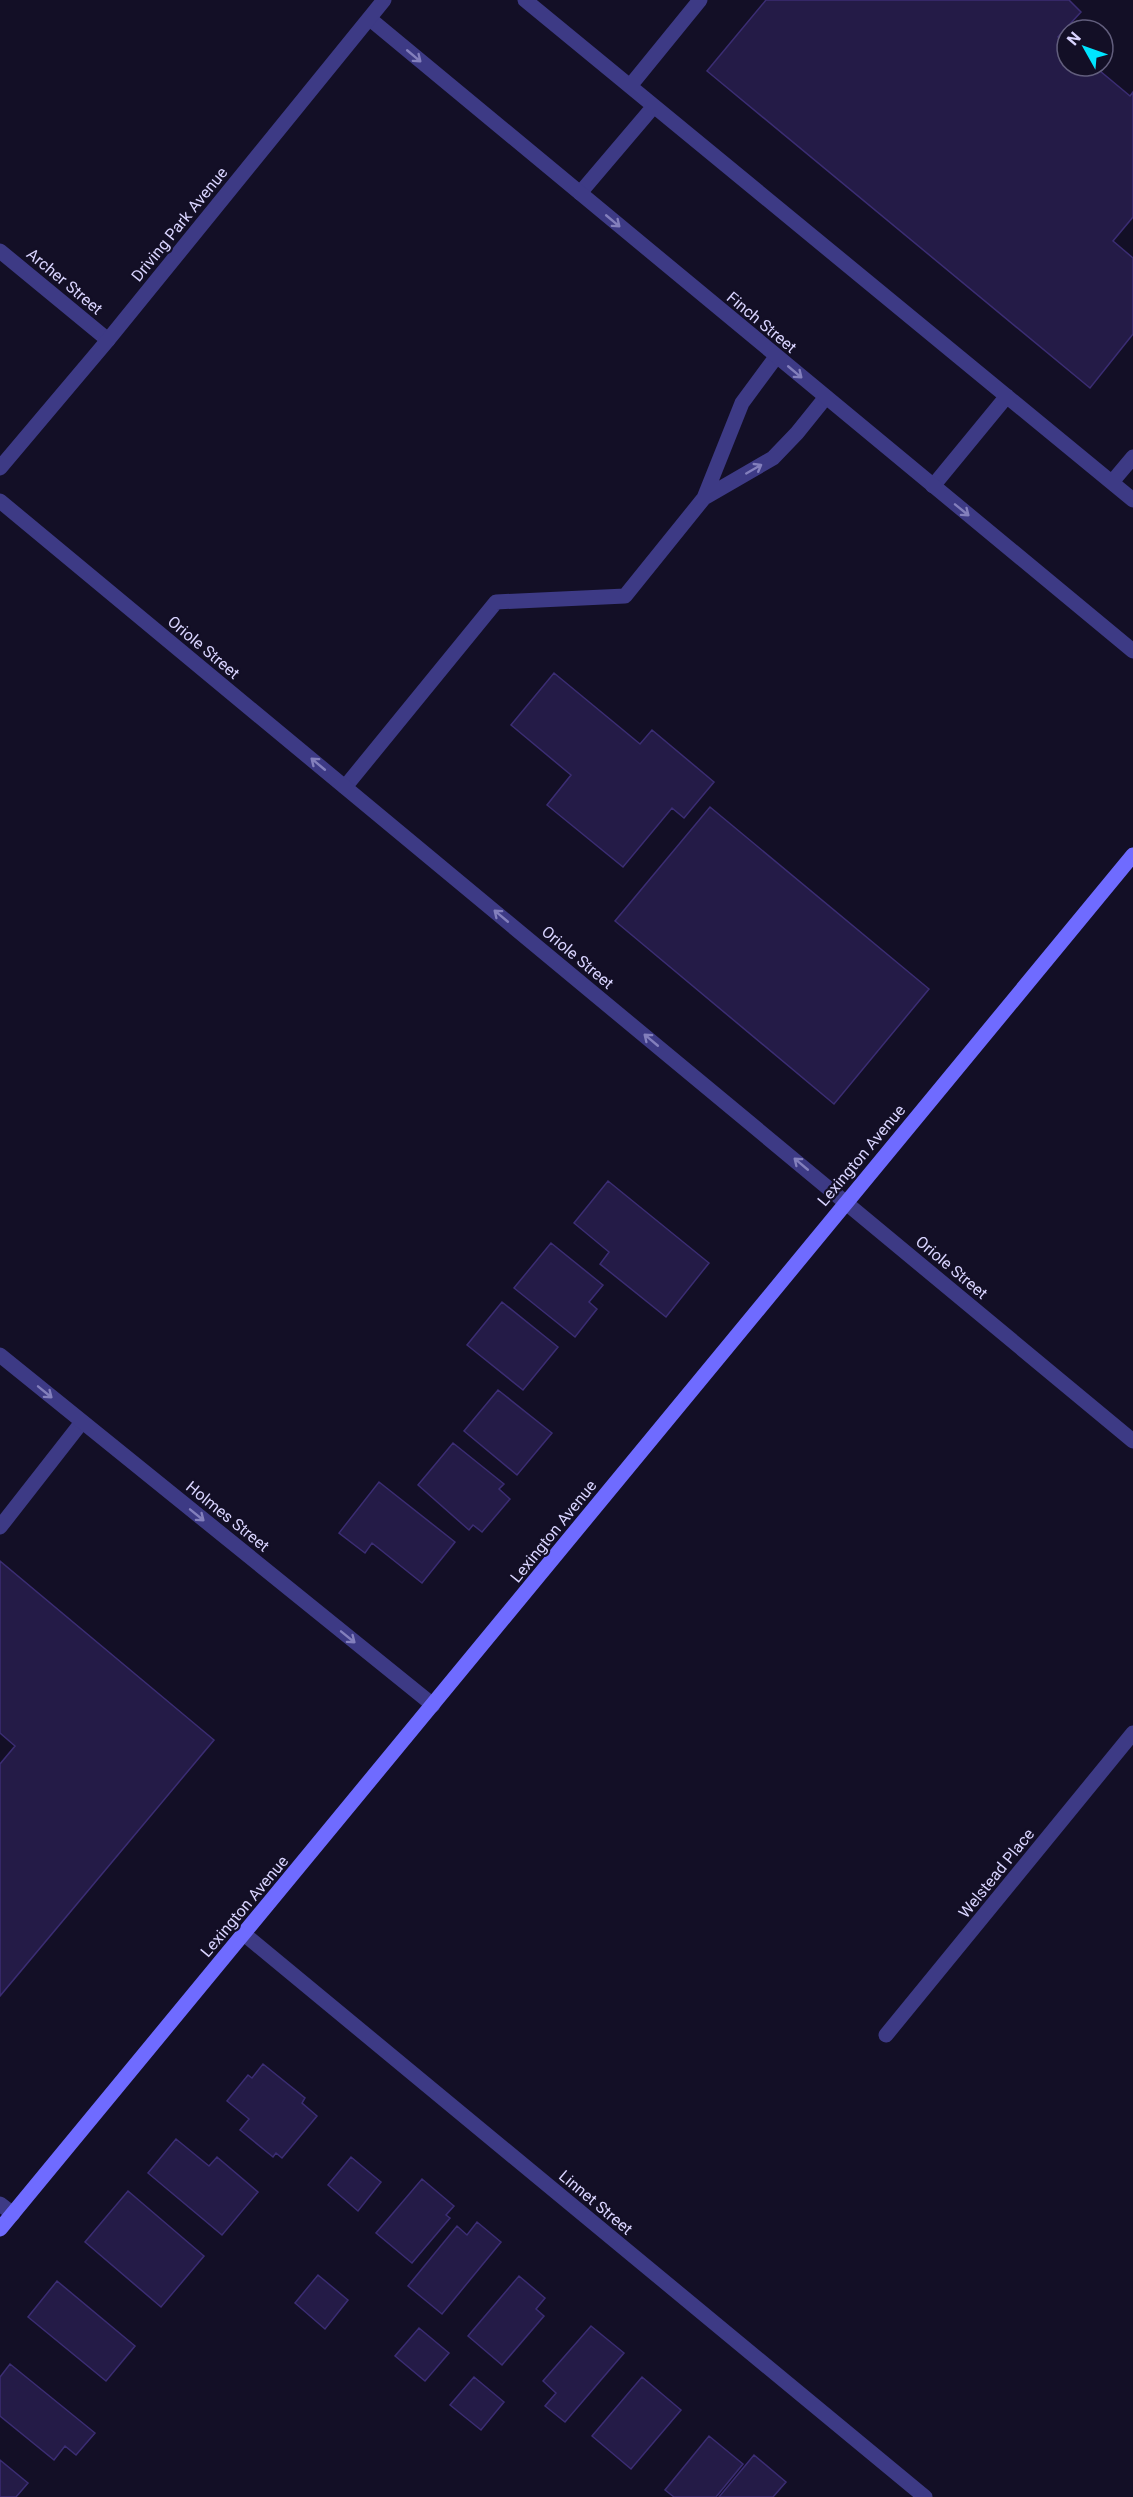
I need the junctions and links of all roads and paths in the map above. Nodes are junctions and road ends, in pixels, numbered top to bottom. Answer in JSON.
{"nodes":[{"id":1,"x":384,"y":0,"type":"edge"},
{"id":2,"x":525,"y":0,"type":"edge"},
{"id":3,"x":700,"y":0,"type":"edge"},
{"id":4,"x":370,"y":19,"type":"junction"},
{"id":5,"x":630,"y":86,"type":"junction"},
{"id":6,"x":654,"y":106,"type":"junction"},
{"id":7,"x":580,"y":194,"type":"junction"},
{"id":8,"x":0,"y":251,"type":"edge"},
{"id":9,"x":108,"y":339,"type":"junction"},
{"id":10,"x":776,"y":357,"type":"junction"},
{"id":11,"x":1007,"y":396,"type":"junction"},
{"id":12,"x":826,"y":398,"type":"junction"},
{"id":13,"x":1133,"y":457,"type":"edge"},
{"id":14,"x":0,"y":468,"type":"edge"},
{"id":15,"x":1112,"y":482,"type":"junction"},
{"id":16,"x":933,"y":486,"type":"junction"},
{"id":17,"x":704,"y":498,"type":"junction"},
{"id":18,"x":1133,"y":500,"type":"edge"},
{"id":19,"x":0,"y":501,"type":"edge"},
{"id":20,"x":1133,"y":651,"type":"edge"},
{"id":21,"x":345,"y":787,"type":"junction"},
{"id":22,"x":1133,"y":855,"type":"edge"},
{"id":23,"x":846,"y":1202,"type":"junction"},
{"id":24,"x":0,"y":1355,"type":"edge"},
{"id":25,"x":82,"y":1422,"type":"junction"},
{"id":26,"x":1133,"y":1441,"type":"edge"},
{"id":27,"x":0,"y":1527,"type":"edge"},
{"id":28,"x":433,"y":1706,"type":"junction"},
{"id":29,"x":1133,"y":1733,"type":"edge"},
{"id":30,"x":244,"y":1934,"type":"junction"},
{"id":31,"x":886,"y":2035,"type":"dead end"},
{"id":32,"x":0,"y":2204,"type":"edge"},
{"id":33,"x":13,"y":2214,"type":"junction"},
{"id":34,"x":0,"y":2229,"type":"edge"},
{"id":35,"x":925,"y":2497,"type":"edge"}],
"edges":[{"from":1,"to":4,"type":"street","name":"Driving Park Avenue"},
{"from":2,"to":5,"type":"street"},
{"from":3,"to":5,"type":"street"},
{"from":4,"to":7,"type":"street","name":"Finch Street","one_way":true},
{"from":4,"to":9,"type":"street","name":"Driving Park Avenue"},
{"from":5,"to":6,"type":"street"},
{"from":6,"to":7,"type":"street"},
{"from":6,"to":11,"type":"street"},
{"from":7,"to":10,"type":"street","name":"Finch Street","one_way":true},
{"from":8,"to":9,"type":"street","name":"Archer Street"},
{"from":9,"to":14,"type":"street","name":"Driving Park Avenue"},
{"from":10,"to":12,"type":"street","name":"Finch Street","one_way":true},
{"from":10,"to":17,"type":"street"},
{"from":11,"to":15,"type":"street"},
{"from":11,"to":16,"type":"street"},
{"from":12,"to":16,"type":"street","name":"Finch Street"},
{"from":17,"to":12,"type":"street","one_way":true},
{"from":13,"to":15,"type":"street"},
{"from":15,"to":18,"type":"street"},
{"from":16,"to":20,"type":"street","name":"Finch Street","one_way":true},
{"from":17,"to":21,"type":"street"},
{"from":21,"to":19,"type":"street","name":"Oriole Street","one_way":true},
{"from":23,"to":21,"type":"street","name":"Oriole Street","one_way":true},
{"from":22,"to":23,"type":"main road","name":"Lexington Avenue"},
{"from":23,"to":26,"type":"street","name":"Oriole Street"},
{"from":23,"to":28,"type":"main road","name":"Lexington Avenue"},
{"from":24,"to":25,"type":"street","name":"Holmes Street","one_way":true},
{"from":25,"to":27,"type":"street"},
{"from":25,"to":28,"type":"street","name":"Holmes Street","one_way":true},
{"from":28,"to":30,"type":"main road","name":"Lexington Avenue"},
{"from":29,"to":31,"type":"street","name":"Welstead Place"},
{"from":30,"to":33,"type":"main road","name":"Lexington Avenue"},
{"from":30,"to":35,"type":"street","name":"Linnet Street"},
{"from":32,"to":33,"type":"street"},
{"from":33,"to":34,"type":"main road","name":"Lexington Avenue"}]}
